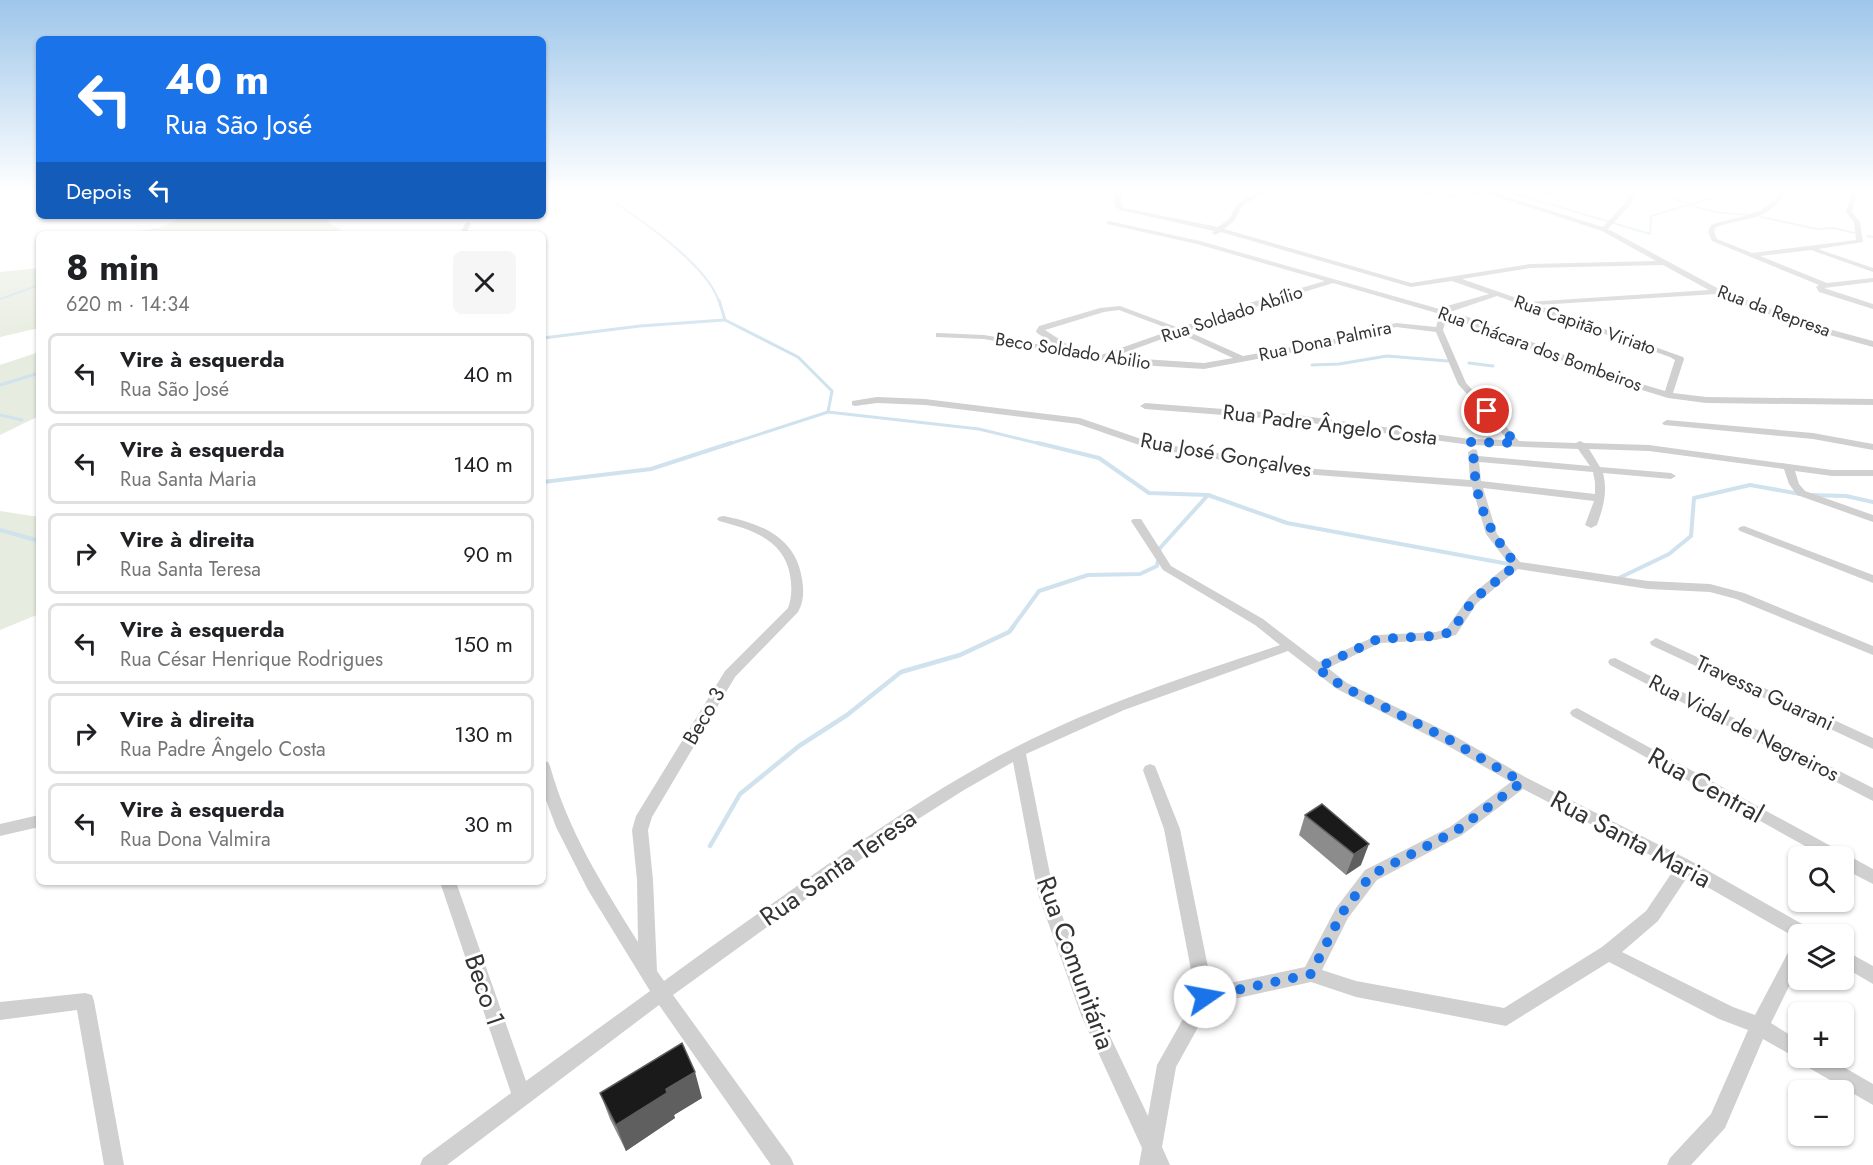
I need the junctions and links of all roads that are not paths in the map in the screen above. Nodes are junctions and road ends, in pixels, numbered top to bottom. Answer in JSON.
{"nodes":[{"id":1,"x":1206,"y":244,"type":"edge"},
{"id":2,"x":1267,"y":244,"type":"edge"},
{"id":3,"x":1631,"y":244,"type":"edge"},
{"id":4,"x":1724,"y":244,"type":"edge"},
{"id":5,"x":1840,"y":244,"type":"edge"},
{"id":6,"x":1810,"y":248,"type":"junction"},
{"id":7,"x":1748,"y":255,"type":"junction"},
{"id":8,"x":1665,"y":262,"type":"junction"},
{"id":9,"x":1873,"y":270,"type":"edge"},
{"id":10,"x":1455,"y":279,"type":"junction"},
{"id":11,"x":1873,"y":280,"type":"edge"},
{"id":12,"x":1329,"y":282,"type":"junction"},
{"id":13,"x":1826,"y":285,"type":"junction"},
{"id":14,"x":1718,"y":292,"type":"junction"},
{"id":15,"x":1496,"y":294,"type":"junction"},
{"id":16,"x":1521,"y":303,"type":"junction"},
{"id":17,"x":1873,"y":307,"type":"edge"},
{"id":18,"x":1444,"y":313,"type":"junction"},
{"id":19,"x":1439,"y":330,"type":"junction"},
{"id":20,"x":1181,"y":331,"type":"junction"},
{"id":21,"x":939,"y":334,"type":"dead end"},
{"id":22,"x":1873,"y":344,"type":"edge"},
{"id":23,"x":1073,"y":352,"type":"junction"},
{"id":24,"x":1100,"y":358,"type":"junction"},
{"id":25,"x":1242,"y":359,"type":"junction"},
{"id":26,"x":1668,"y":395,"type":"junction"},
{"id":27,"x":1873,"y":402,"type":"edge"},
{"id":28,"x":855,"y":403,"type":"dead end"},
{"id":29,"x":1144,"y":406,"type":"dead end"},
{"id":30,"x":1667,"y":423,"type":"dead end"},
{"id":31,"x":1470,"y":442,"type":"junction"},
{"id":32,"x":1516,"y":443,"type":"junction"},
{"id":33,"x":1580,"y":444,"type":"junction"},
{"id":34,"x":1873,"y":447,"type":"edge"},
{"id":35,"x":1475,"y":459,"type":"junction"},
{"id":36,"x":1788,"y":467,"type":"junction"},
{"id":37,"x":1599,"y":470,"type":"junction"},
{"id":38,"x":1873,"y":473,"type":"edge"},
{"id":39,"x":1671,"y":476,"type":"dead end"},
{"id":40,"x":1476,"y":484,"type":"junction"},
{"id":41,"x":1599,"y":498,"type":"junction"},
{"id":42,"x":723,"y":519,"type":"dead end"},
{"id":43,"x":1873,"y":519,"type":"edge"},
{"id":44,"x":1137,"y":521,"type":"dead end"},
{"id":45,"x":1591,"y":525,"type":"dead end"},
{"id":46,"x":1744,"y":529,"type":"dead end"},
{"id":47,"x":1516,"y":565,"type":"junction"},
{"id":48,"x":1873,"y":579,"type":"edge"},
{"id":49,"x":1656,"y":642,"type":"dead end"},
{"id":50,"x":1290,"y":646,"type":"junction"},
{"id":51,"x":1873,"y":651,"type":"edge"},
{"id":52,"x":1615,"y":662,"type":"dead end"},
{"id":53,"x":1317,"y":668,"type":"junction"},
{"id":54,"x":1577,"y":713,"type":"dead end"},
{"id":55,"x":1873,"y":744,"type":"edge"},
{"id":56,"x":1018,"y":752,"type":"junction"},
{"id":57,"x":1150,"y":770,"type":"dead end"},
{"id":58,"x":546,"y":781,"type":"edge"},
{"id":59,"x":1522,"y":782,"type":"junction"},
{"id":60,"x":1873,"y":795,"type":"edge"},
{"id":61,"x":36,"y":822,"type":"edge"},
{"id":62,"x":0,"y":830,"type":"edge"},
{"id":63,"x":1818,"y":846,"type":"edge"},
{"id":64,"x":1684,"y":866,"type":"junction"},
{"id":65,"x":1854,"y":867,"type":"edge"},
{"id":66,"x":1873,"y":877,"type":"edge"},
{"id":67,"x":449,"y":885,"type":"edge"},
{"id":68,"x":1788,"y":924,"type":"edge"},
{"id":69,"x":1608,"y":953,"type":"junction"},
{"id":70,"x":1854,"y":964,"type":"edge"},
{"id":71,"x":1788,"y":970,"type":"edge"},
{"id":72,"x":648,"y":974,"type":"junction"},
{"id":73,"x":1311,"y":974,"type":"junction"},
{"id":74,"x":1873,"y":976,"type":"edge"},
{"id":75,"x":659,"y":993,"type":"junction"},
{"id":76,"x":1205,"y":997,"type":"junction"},
{"id":77,"x":0,"y":1011,"type":"edge"},
{"id":78,"x":1759,"y":1026,"type":"junction"},
{"id":79,"x":1788,"y":1044,"type":"edge"},
{"id":80,"x":1828,"y":1068,"type":"edge"},
{"id":81,"x":1873,"y":1095,"type":"edge"},
{"id":82,"x":522,"y":1097,"type":"junction"},
{"id":83,"x":1154,"y":1160,"type":"edge"},
{"id":84,"x":114,"y":1165,"type":"edge"},
{"id":85,"x":430,"y":1165,"type":"edge"},
{"id":86,"x":784,"y":1165,"type":"edge"},
{"id":87,"x":1677,"y":1165,"type":"edge"}],
"edges":[{"from":1,"to":12,"type":"street","name":"Rua Chácara dos Bombeiros"},
{"from":2,"to":10,"type":"street"},
{"from":3,"to":8,"type":"street","name":"Rua da Represa"},
{"from":4,"to":7,"type":"street"},
{"from":5,"to":6,"type":"street"},
{"from":6,"to":7,"type":"street"},
{"from":6,"to":9,"type":"street"},
{"from":7,"to":13,"type":"street"},
{"from":8,"to":10,"type":"street"},
{"from":8,"to":14,"type":"street","name":"Rua da Represa"},
{"from":10,"to":15,"type":"street","name":"Rua Capitão Viriato"},
{"from":11,"to":13,"type":"street"},
{"from":12,"to":18,"type":"street","name":"Rua Chácara dos Bombeiros"},
{"from":12,"to":20,"type":"street","name":"Rua Soldado Abílio"},
{"from":13,"to":17,"type":"street"},
{"from":14,"to":16,"type":"street"},
{"from":14,"to":22,"type":"street","name":"Rua da Represa"},
{"from":15,"to":16,"type":"street","name":"Rua Capitão Viriato"},
{"from":15,"to":18,"type":"street"},
{"from":16,"to":26,"type":"street","name":"Rua Capitão Viriato"},
{"from":18,"to":19,"type":"street"},
{"from":18,"to":26,"type":"street","name":"Rua Chácara dos Bombeiros"},
{"from":19,"to":25,"type":"street","name":"Rua Dona Palmira"},
{"from":19,"to":32,"type":"street"},
{"from":20,"to":23,"type":"street","name":"Rua Dona Palmira"},
{"from":20,"to":24,"type":"street","name":"Rua Soldado Abílio"},
{"from":20,"to":25,"type":"street","name":"Rua Dona Palmira"},
{"from":21,"to":23,"type":"street","name":"Beco Soldado Abilio"},
{"from":23,"to":24,"type":"street","name":"Beco Soldado Abilio"},
{"from":24,"to":25,"type":"street","name":"Beco Soldado Abilio"},
{"from":26,"to":27,"type":"street","name":"Rua Chácara dos Bombeiros"},
{"from":28,"to":40,"type":"street","name":"Rua José Gonçalves"},
{"from":29,"to":31,"type":"street","name":"Rua Padre Ângelo Costa"},
{"from":30,"to":34,"type":"street"},
{"from":31,"to":32,"type":"street","name":"Rua Padre Ângelo Costa"},
{"from":31,"to":35,"type":"street"},
{"from":32,"to":33,"type":"street","name":"Rua Padre Ângelo Costa"},
{"from":33,"to":36,"type":"street","name":"Rua Padre Ângelo Costa"},
{"from":33,"to":37,"type":"street"},
{"from":35,"to":37,"type":"street"},
{"from":35,"to":40,"type":"street"},
{"from":36,"to":38,"type":"street","name":"Rua Padre Ângelo Costa"},
{"from":36,"to":43,"type":"street"},
{"from":37,"to":39,"type":"street"},
{"from":37,"to":41,"type":"street"},
{"from":40,"to":41,"type":"street","name":"Rua José Gonçalves"},
{"from":40,"to":47,"type":"street"},
{"from":41,"to":45,"type":"street"},
{"from":42,"to":72,"type":"street","name":"Beco 3"},
{"from":44,"to":50,"type":"street","name":"Rua Santa Maria"},
{"from":46,"to":48,"type":"street"},
{"from":47,"to":51,"type":"street"},
{"from":47,"to":53,"type":"street"},
{"from":49,"to":55,"type":"street","name":"Travessa Guarani"},
{"from":50,"to":53,"type":"street","name":"Rua Santa Maria"},
{"from":50,"to":56,"type":"street","name":"Rua Santa Teresa"},
{"from":52,"to":60,"type":"street","name":"Rua Vidal de Negreiros"},
{"from":53,"to":59,"type":"street","name":"Rua Santa Maria"},
{"from":54,"to":63,"type":"street","name":"Rua Central"},
{"from":56,"to":75,"type":"street","name":"Rua Santa Teresa"},
{"from":56,"to":83,"type":"street","name":"Rua Comunitária"},
{"from":57,"to":76,"type":"street"},
{"from":58,"to":72,"type":"street"},
{"from":59,"to":64,"type":"street","name":"Rua Santa Maria"},
{"from":59,"to":73,"type":"street"},
{"from":61,"to":62,"type":"street"},
{"from":64,"to":68,"type":"street","name":"Rua Santa Maria"},
{"from":64,"to":69,"type":"street"},
{"from":65,"to":66,"type":"street"},
{"from":67,"to":82,"type":"street","name":"Beco 1"},
{"from":69,"to":73,"type":"street"},
{"from":69,"to":78,"type":"street"},
{"from":70,"to":74,"type":"street"},
{"from":71,"to":78,"type":"street"},
{"from":72,"to":75,"type":"street"},
{"from":73,"to":76,"type":"street"},
{"from":75,"to":82,"type":"street","name":"Rua Santa Teresa"},
{"from":75,"to":86,"type":"street"},
{"from":76,"to":83,"type":"street"},
{"from":77,"to":84,"type":"street"},
{"from":78,"to":79,"type":"street"},
{"from":78,"to":87,"type":"street"},
{"from":80,"to":81,"type":"street"},
{"from":82,"to":85,"type":"street","name":"Rua Santa Teresa"}]}
